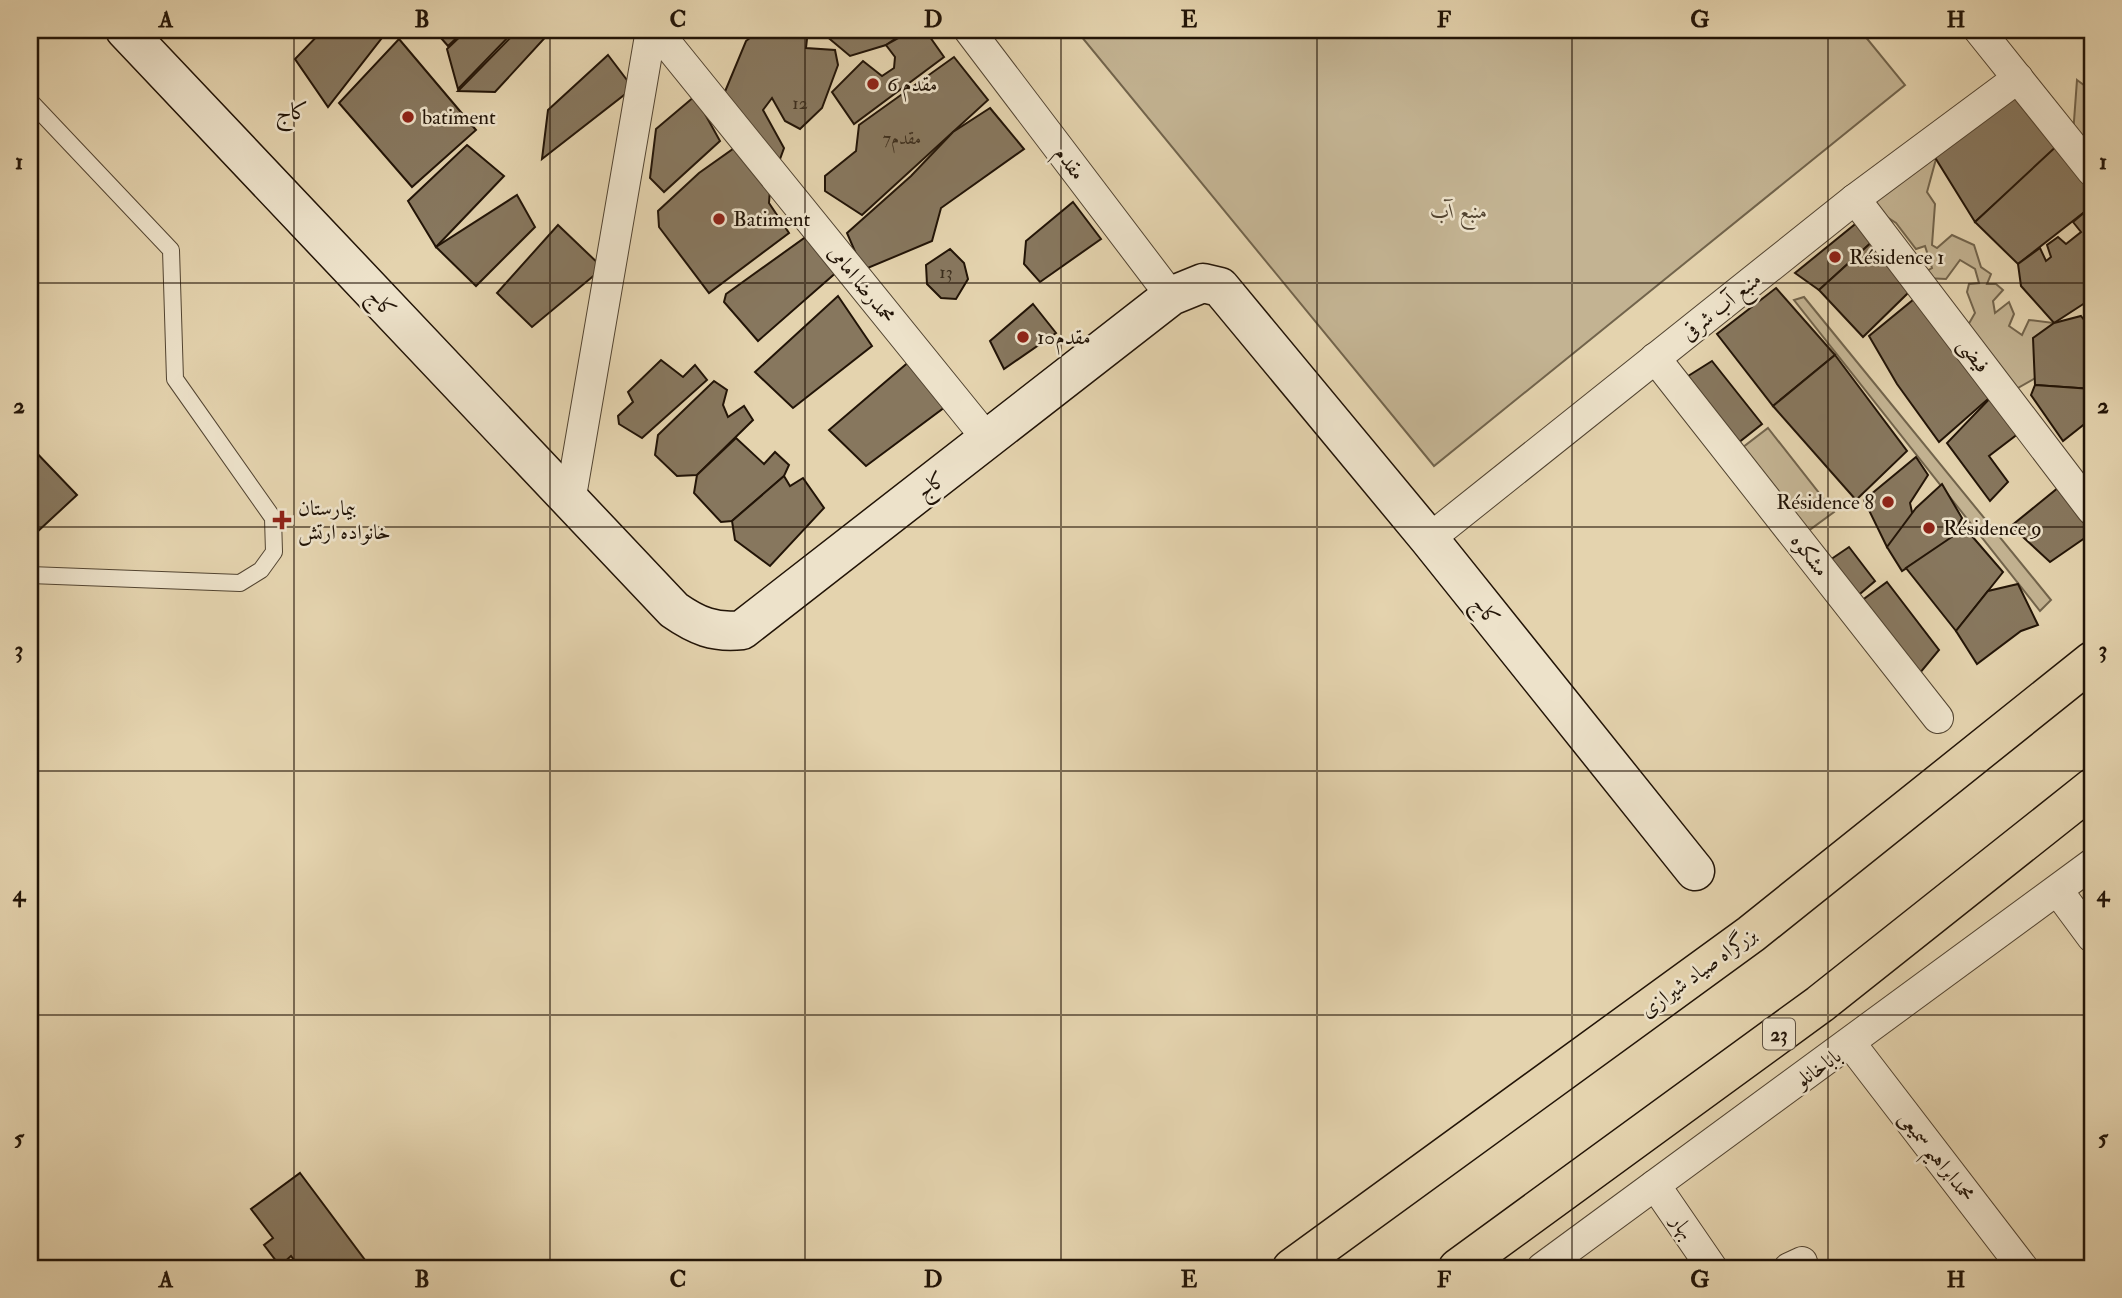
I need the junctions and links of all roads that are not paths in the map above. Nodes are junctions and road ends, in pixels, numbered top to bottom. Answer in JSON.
{"nodes":[{"id":1,"x":125,"y":30,"type":"edge"},
{"id":2,"x":654,"y":30,"type":"edge"},
{"id":3,"x":969,"y":30,"type":"edge"},
{"id":4,"x":1979,"y":30,"type":"edge"},
{"id":5,"x":2018,"y":78,"type":"junction"},
{"id":6,"x":30,"y":101,"type":"edge"},
{"id":7,"x":2092,"y":171,"type":"edge"},
{"id":8,"x":1855,"y":199,"type":"junction"},
{"id":9,"x":1171,"y":296,"type":"junction"},
{"id":10,"x":1655,"y":358,"type":"junction"},
{"id":11,"x":989,"y":440,"type":"junction"},
{"id":12,"x":570,"y":502,"type":"junction"},
{"id":13,"x":2092,"y":510,"type":"edge"},
{"id":14,"x":1429,"y":539,"type":"junction"},
{"id":15,"x":30,"y":575,"type":"edge"},
{"id":16,"x":2092,"y":662,"type":"edge"},
{"id":17,"x":1938,"y":718,"type":"dead end"},
{"id":18,"x":2092,"y":788,"type":"edge"},
{"id":19,"x":2092,"y":864,"type":"edge"},
{"id":20,"x":1695,"y":871,"type":"dead end"},
{"id":21,"x":2058,"y":891,"type":"junction"},
{"id":22,"x":2092,"y":937,"type":"edge"},
{"id":23,"x":1851,"y":1044,"type":"junction"},
{"id":24,"x":1655,"y":1185,"type":"junction"},
{"id":25,"x":1292,"y":1268,"type":"edge"},
{"id":26,"x":1458,"y":1268,"type":"edge"},
{"id":27,"x":1542,"y":1268,"type":"edge"},
{"id":28,"x":1712,"y":1268,"type":"edge"},
{"id":29,"x":2023,"y":1268,"type":"edge"}],
"edges":[{"from":1,"to":12,"type":"main road","name":"کاج"},
{"from":2,"to":11,"type":"street","name":"محمدرضا امامی"},
{"from":2,"to":12,"type":"street"},
{"from":3,"to":9,"type":"street","name":"مقدم"},
{"from":4,"to":5,"type":"street"},
{"from":5,"to":7,"type":"street"},
{"from":5,"to":8,"type":"street","name":"منبع آب شرقی"},
{"from":6,"to":15,"type":"lane"},
{"from":8,"to":10,"type":"street","name":"منبع آب شرقی"},
{"from":8,"to":13,"type":"street","name":"فیضی"},
{"from":9,"to":11,"type":"main road","name":"کاج"},
{"from":9,"to":14,"type":"main road","name":"کاج"},
{"from":10,"to":14,"type":"street","name":"منبع آب شرقی"},
{"from":10,"to":17,"type":"street","name":"مشکوه"},
{"from":11,"to":12,"type":"main road","name":"کاج"},
{"from":14,"to":20,"type":"main road","name":"کاج"},
{"from":16,"to":25,"type":"highway","name":"بزرگراه صیاد شیرازی"},
{"from":18,"to":26,"type":"highway","number":"23"},
{"from":19,"to":21,"type":"street","name":"باباخانلو"},
{"from":21,"to":22,"type":"street"},
{"from":21,"to":23,"type":"street","name":"باباخانلو"},
{"from":23,"to":24,"type":"street","name":"باباخانلو"},
{"from":23,"to":29,"type":"street","name":"محمدابراهیم سمیعی"},
{"from":24,"to":27,"type":"street","name":"باباخانلو"},
{"from":24,"to":28,"type":"street","name":"بهار"}]}
